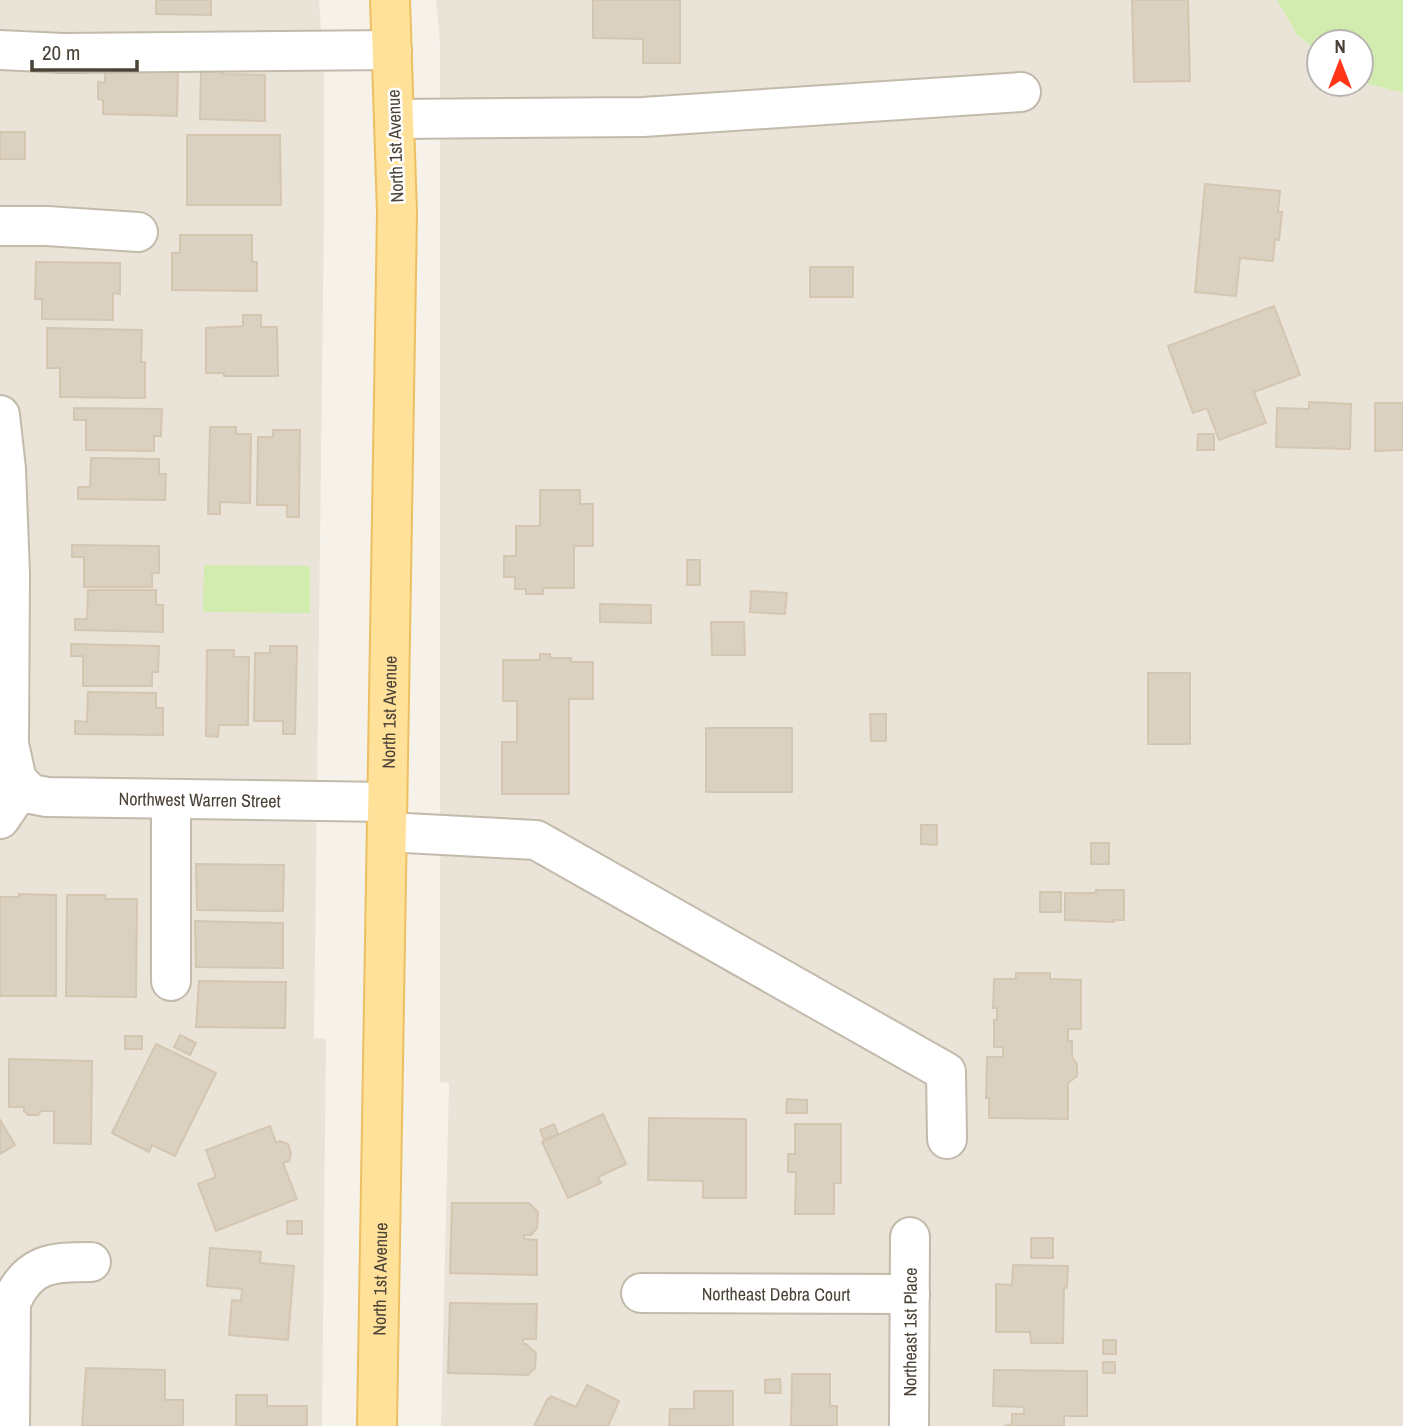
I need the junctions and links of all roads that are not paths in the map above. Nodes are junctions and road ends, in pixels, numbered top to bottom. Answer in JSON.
{"nodes":[{"id":1,"x":390,"y":0,"type":"edge"},
{"id":2,"x":0,"y":50,"type":"edge"},
{"id":3,"x":392,"y":50,"type":"junction"},
{"id":4,"x":1021,"y":92,"type":"dead end"},
{"id":5,"x":396,"y":119,"type":"junction"},
{"id":6,"x":0,"y":226,"type":"edge"},
{"id":7,"x":138,"y":232,"type":"dead end"},
{"id":8,"x":0,"y":415,"type":"edge"},
{"id":9,"x":20,"y":783,"type":"junction"},
{"id":10,"x":171,"y":799,"type":"junction"},
{"id":11,"x":387,"y":817,"type":"junction"},
{"id":12,"x":0,"y":820,"type":"edge"},
{"id":13,"x":171,"y":981,"type":"dead end"},
{"id":14,"x":947,"y":1139,"type":"dead end"},
{"id":15,"x":910,"y":1237,"type":"dead end"},
{"id":16,"x":91,"y":1262,"type":"dead end"},
{"id":17,"x":641,"y":1293,"type":"dead end"},
{"id":18,"x":909,"y":1294,"type":"junction"},
{"id":19,"x":10,"y":1426,"type":"edge"},
{"id":20,"x":377,"y":1426,"type":"edge"},
{"id":21,"x":909,"y":1426,"type":"edge"}],
"edges":[{"from":1,"to":3,"type":"main road","name":"North 1st Avenue"},
{"from":2,"to":3,"type":"street"},
{"from":3,"to":5,"type":"main road","name":"North 1st Avenue"},
{"from":4,"to":5,"type":"street"},
{"from":5,"to":11,"type":"main road","name":"North 1st Avenue"},
{"from":6,"to":7,"type":"street"},
{"from":8,"to":9,"type":"street"},
{"from":9,"to":10,"type":"street","name":"Northwest Warren Street"},
{"from":9,"to":12,"type":"street"},
{"from":10,"to":11,"type":"street","name":"Northwest Warren Street"},
{"from":10,"to":13,"type":"street"},
{"from":11,"to":14,"type":"street","name":"Northwest Warren Street"},
{"from":11,"to":20,"type":"main road","name":"North 1st Avenue"},
{"from":15,"to":18,"type":"street","name":"Northeast 1st Place"},
{"from":16,"to":19,"type":"street"},
{"from":17,"to":18,"type":"street","name":"Northeast Debra Court"},
{"from":18,"to":21,"type":"street","name":"Northeast 1st Place"}]}
